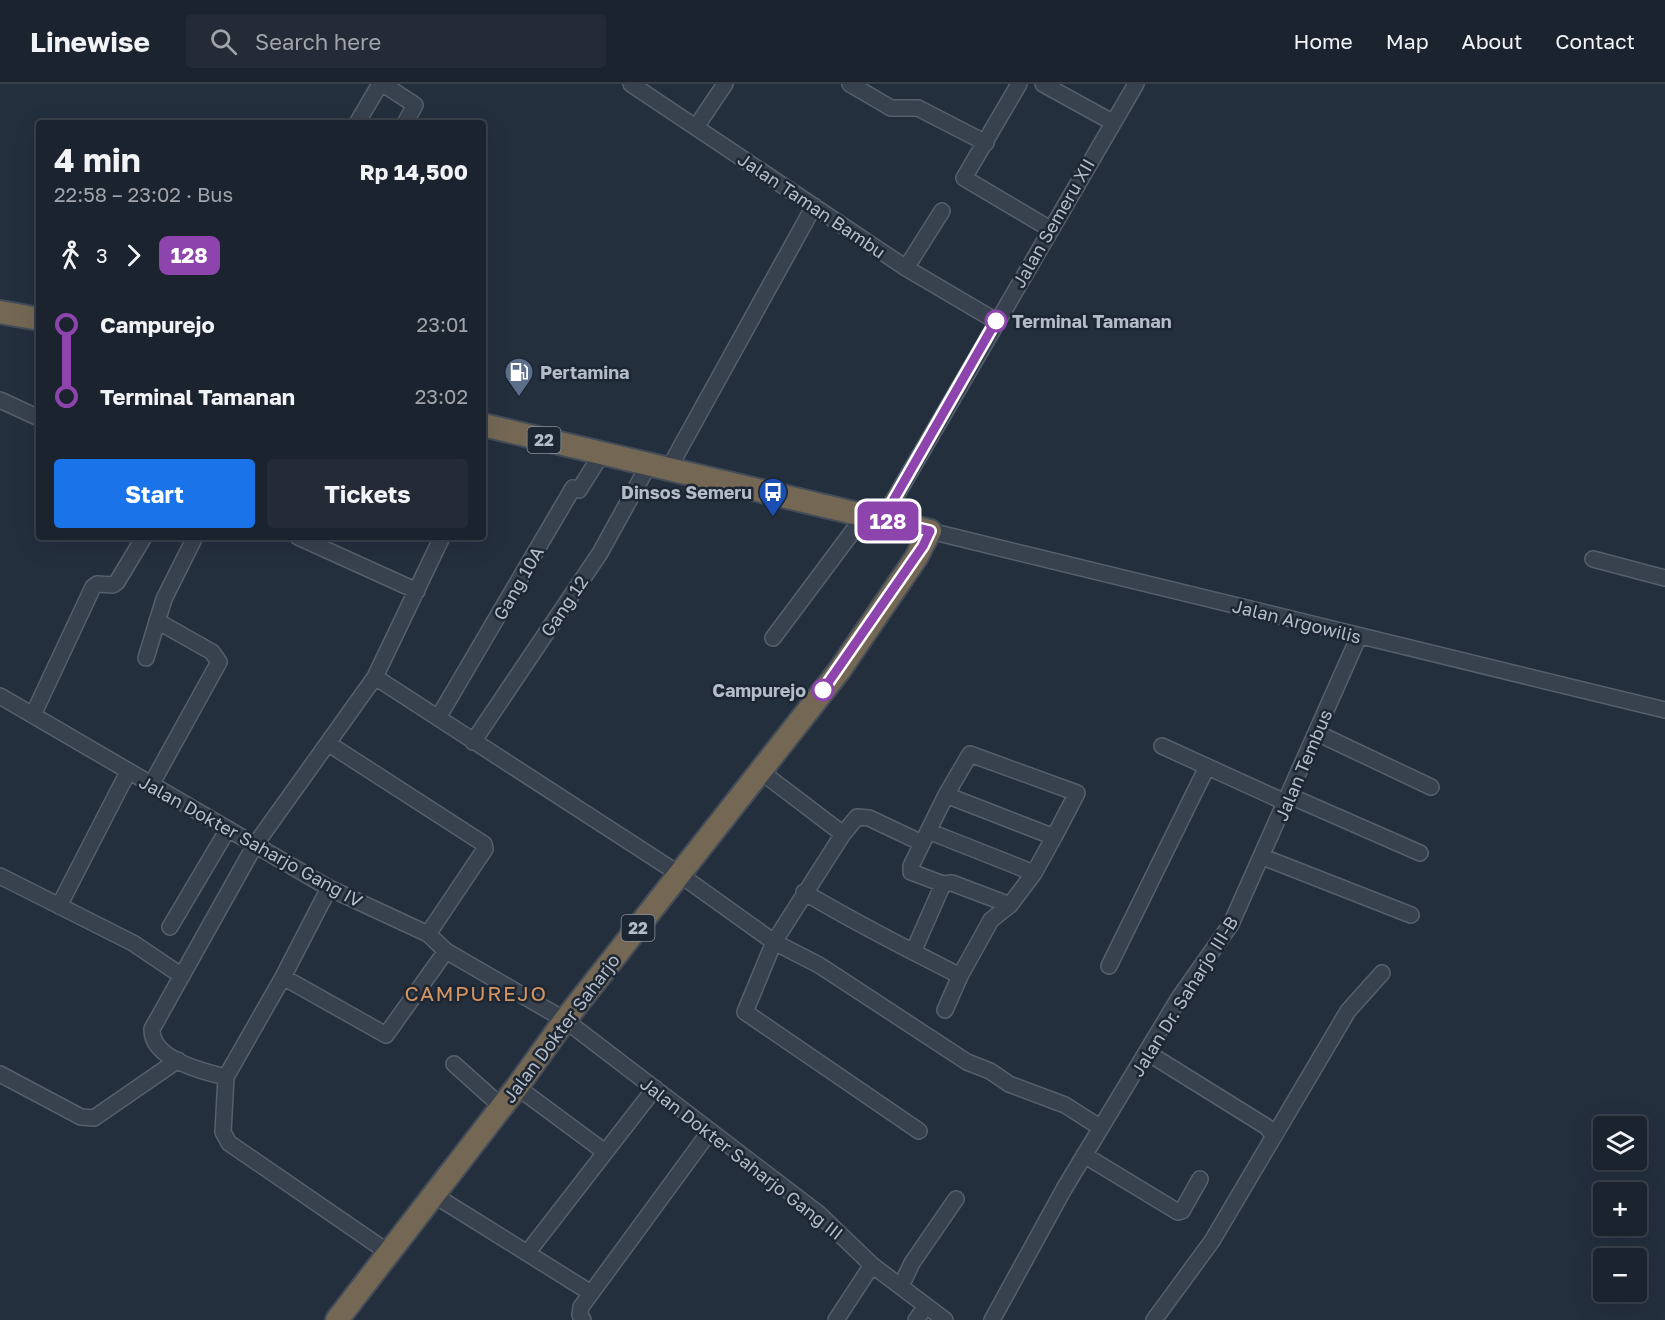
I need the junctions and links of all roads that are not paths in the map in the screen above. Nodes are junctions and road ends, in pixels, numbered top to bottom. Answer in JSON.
{"nodes":[{"id":1,"x":382,"y":84,"type":"edge"},
{"id":2,"x":631,"y":84,"type":"edge"},
{"id":3,"x":725,"y":84,"type":"edge"},
{"id":4,"x":850,"y":84,"type":"edge"},
{"id":5,"x":1019,"y":84,"type":"edge"},
{"id":6,"x":1043,"y":84,"type":"edge"},
{"id":7,"x":1136,"y":84,"type":"edge"},
{"id":8,"x":359,"y":120,"type":"edge"},
{"id":9,"x":407,"y":120,"type":"edge"},
{"id":10,"x":1112,"y":122,"type":"junction"},
{"id":11,"x":696,"y":127,"type":"junction"},
{"id":12,"x":986,"y":143,"type":"junction"},
{"id":13,"x":814,"y":206,"type":"junction"},
{"id":14,"x":942,"y":211,"type":"dead end"},
{"id":15,"x":1050,"y":229,"type":"junction"},
{"id":16,"x":906,"y":268,"type":"junction"},
{"id":17,"x":0,"y":312,"type":"edge"},
{"id":18,"x":36,"y":318,"type":"edge"},
{"id":19,"x":996,"y":321,"type":"junction"},
{"id":20,"x":0,"y":400,"type":"edge"},
{"id":21,"x":36,"y":417,"type":"edge"},
{"id":22,"x":486,"y":430,"type":"edge"},
{"id":23,"x":601,"y":454,"type":"junction"},
{"id":24,"x":658,"y":468,"type":"junction"},
{"id":25,"x":874,"y":518,"type":"junction"},
{"id":26,"x":930,"y":531,"type":"junction"},
{"id":27,"x":142,"y":540,"type":"edge"},
{"id":28,"x":194,"y":540,"type":"edge"},
{"id":29,"x":305,"y":540,"type":"edge"},
{"id":30,"x":441,"y":540,"type":"edge"},
{"id":31,"x":1593,"y":559,"type":"dead end"},
{"id":32,"x":1665,"y":578,"type":"edge"},
{"id":33,"x":417,"y":591,"type":"junction"},
{"id":34,"x":157,"y":621,"type":"junction"},
{"id":35,"x":1359,"y":636,"type":"junction"},
{"id":36,"x":773,"y":638,"type":"dead end"},
{"id":37,"x":146,"y":658,"type":"dead end"},
{"id":38,"x":375,"y":677,"type":"junction"},
{"id":39,"x":0,"y":696,"type":"edge"},
{"id":40,"x":1665,"y":710,"type":"edge"},
{"id":41,"x":33,"y":715,"type":"junction"},
{"id":42,"x":438,"y":718,"type":"junction"},
{"id":43,"x":1317,"y":733,"type":"junction"},
{"id":44,"x":473,"y":742,"type":"junction"},
{"id":45,"x":330,"y":744,"type":"junction"},
{"id":46,"x":1162,"y":746,"type":"dead end"},
{"id":47,"x":1208,"y":767,"type":"junction"},
{"id":48,"x":760,"y":771,"type":"junction"},
{"id":49,"x":128,"y":772,"type":"junction"},
{"id":50,"x":151,"y":785,"type":"junction"},
{"id":51,"x":1431,"y":787,"type":"dead end"},
{"id":52,"x":946,"y":795,"type":"junction"},
{"id":53,"x":1288,"y":800,"type":"junction"},
{"id":54,"x":228,"y":829,"type":"junction"},
{"id":55,"x":843,"y":834,"type":"junction"},
{"id":56,"x":925,"y":837,"type":"junction"},
{"id":57,"x":1054,"y":837,"type":"junction"},
{"id":58,"x":255,"y":845,"type":"junction"},
{"id":59,"x":1420,"y":853,"type":"dead end"},
{"id":60,"x":1263,"y":857,"type":"junction"},
{"id":61,"x":1034,"y":873,"type":"junction"},
{"id":62,"x":679,"y":874,"type":"junction"},
{"id":63,"x":0,"y":876,"type":"edge"},
{"id":64,"x":942,"y":884,"type":"junction"},
{"id":65,"x":329,"y":888,"type":"junction"},
{"id":66,"x":804,"y":892,"type":"junction"},
{"id":67,"x":1246,"y":893,"type":"joint"},
{"id":68,"x":1010,"y":905,"type":"junction"},
{"id":69,"x":59,"y":906,"type":"junction"},
{"id":70,"x":1411,"y":915,"type":"dead end"},
{"id":71,"x":170,"y":927,"type":"dead end"},
{"id":72,"x":428,"y":934,"type":"junction"},
{"id":73,"x":774,"y":942,"type":"junction"},
{"id":74,"x":914,"y":950,"type":"junction"},
{"id":75,"x":446,"y":951,"type":"junction"},
{"id":76,"x":1109,"y":966,"type":"dead end"},
{"id":77,"x":1382,"y":973,"type":"dead end"},
{"id":78,"x":182,"y":976,"type":"junction"},
{"id":79,"x":960,"y":976,"type":"junction"},
{"id":80,"x":284,"y":977,"type":"junction"},
{"id":81,"x":945,"y":1010,"type":"dead end"},
{"id":82,"x":565,"y":1020,"type":"junction"},
{"id":83,"x":1148,"y":1053,"type":"junction"},
{"id":84,"x":178,"y":1060,"type":"junction"},
{"id":85,"x":454,"y":1064,"type":"dead end"},
{"id":86,"x":0,"y":1074,"type":"edge"},
{"id":87,"x":226,"y":1077,"type":"junction"},
{"id":88,"x":517,"y":1087,"type":"junction"},
{"id":89,"x":655,"y":1088,"type":"junction"},
{"id":90,"x":502,"y":1107,"type":"junction"},
{"id":91,"x":1101,"y":1128,"type":"junction"},
{"id":92,"x":710,"y":1131,"type":"junction"},
{"id":93,"x":919,"y":1131,"type":"dead end"},
{"id":94,"x":1273,"y":1135,"type":"junction"},
{"id":95,"x":605,"y":1152,"type":"junction"},
{"id":96,"x":1084,"y":1155,"type":"junction"},
{"id":97,"x":1200,"y":1179,"type":"dead end"},
{"id":98,"x":434,"y":1195,"type":"junction"},
{"id":99,"x":956,"y":1199,"type":"dead end"},
{"id":100,"x":528,"y":1252,"type":"junction"},
{"id":101,"x":389,"y":1253,"type":"junction"},
{"id":102,"x":872,"y":1264,"type":"junction"},
{"id":103,"x":901,"y":1286,"type":"junction"},
{"id":104,"x":591,"y":1293,"type":"junction"},
{"id":105,"x":926,"y":1306,"type":"junction"},
{"id":106,"x":337,"y":1320,"type":"edge"},
{"id":107,"x":583,"y":1320,"type":"edge"},
{"id":108,"x":836,"y":1320,"type":"edge"},
{"id":109,"x":916,"y":1320,"type":"edge"},
{"id":110,"x":945,"y":1320,"type":"edge"},
{"id":111,"x":992,"y":1320,"type":"edge"},
{"id":112,"x":1154,"y":1320,"type":"edge"}],
"edges":[{"from":1,"to":8,"type":"street"},
{"from":1,"to":9,"type":"street"},
{"from":2,"to":11,"type":"street","name":"Jalan Taman Bambu"},
{"from":3,"to":11,"type":"street"},
{"from":4,"to":12,"type":"street"},
{"from":5,"to":12,"type":"street"},
{"from":6,"to":10,"type":"street"},
{"from":7,"to":10,"type":"street","name":"Jalan Semeru XII"},
{"from":10,"to":15,"type":"street","name":"Jalan Semeru XII"},
{"from":11,"to":13,"type":"street","name":"Jalan Taman Bambu"},
{"from":12,"to":15,"type":"street"},
{"from":13,"to":16,"type":"street","name":"Jalan Taman Bambu"},
{"from":13,"to":24,"type":"street","name":"Gang 12"},
{"from":14,"to":16,"type":"street"},
{"from":15,"to":19,"type":"street","name":"Jalan Semeru XII"},
{"from":16,"to":19,"type":"street","name":"Jalan Taman Bambu"},
{"from":17,"to":18,"type":"highway"},
{"from":19,"to":25,"type":"street","name":"Jalan Semeru XII"},
{"from":20,"to":21,"type":"street"},
{"from":22,"to":23,"type":"highway","number":"22"},
{"from":23,"to":24,"type":"highway","number":"22"},
{"from":23,"to":42,"type":"street","name":"Gang 10A"},
{"from":24,"to":25,"type":"highway","number":"22"},
{"from":24,"to":44,"type":"street","name":"Gang 12"},
{"from":25,"to":26,"type":"highway","number":"22"},
{"from":25,"to":36,"type":"street","name":"Jalan Semeru XII"},
{"from":26,"to":35,"type":"street","name":"Jalan Argowilis"},
{"from":26,"to":48,"type":"highway","name":"Jalan Dokter Saharjo","number":"22"},
{"from":27,"to":41,"type":"street"},
{"from":28,"to":34,"type":"street"},
{"from":29,"to":33,"type":"street"},
{"from":30,"to":33,"type":"street"},
{"from":31,"to":32,"type":"street"},
{"from":33,"to":38,"type":"street"},
{"from":34,"to":37,"type":"street"},
{"from":34,"to":50,"type":"street"},
{"from":35,"to":40,"type":"street","name":"Jalan Argowilis"},
{"from":35,"to":43,"type":"street","name":"Jalan Tembus"},
{"from":38,"to":42,"type":"street"},
{"from":38,"to":45,"type":"street"},
{"from":39,"to":41,"type":"street","name":"Jalan Dokter Saharjo Gang IV"},
{"from":41,"to":49,"type":"street","name":"Jalan Dokter Saharjo Gang IV"},
{"from":42,"to":44,"type":"street"},
{"from":43,"to":51,"type":"street"},
{"from":43,"to":53,"type":"street","name":"Jalan Tembus"},
{"from":44,"to":62,"type":"street"},
{"from":45,"to":58,"type":"street"},
{"from":45,"to":72,"type":"street"},
{"from":46,"to":47,"type":"street"},
{"from":47,"to":53,"type":"street"},
{"from":47,"to":76,"type":"street"},
{"from":48,"to":55,"type":"street"},
{"from":48,"to":62,"type":"highway","name":"Jalan Dokter Saharjo","number":"22"},
{"from":49,"to":50,"type":"street","name":"Jalan Dokter Saharjo Gang IV"},
{"from":49,"to":69,"type":"street"},
{"from":50,"to":54,"type":"street","name":"Jalan Dokter Saharjo Gang IV"},
{"from":52,"to":56,"type":"street"},
{"from":52,"to":57,"type":"street"},
{"from":52,"to":57,"type":"street"},
{"from":53,"to":59,"type":"street"},
{"from":53,"to":60,"type":"street","name":"Jalan Tembus"},
{"from":54,"to":58,"type":"street","name":"Jalan Dokter Saharjo Gang IV"},
{"from":54,"to":71,"type":"street"},
{"from":55,"to":56,"type":"street"},
{"from":55,"to":66,"type":"street"},
{"from":56,"to":61,"type":"street"},
{"from":56,"to":64,"type":"street"},
{"from":57,"to":61,"type":"street"},
{"from":58,"to":65,"type":"street","name":"Jalan Dokter Saharjo Gang IV"},
{"from":58,"to":78,"type":"street"},
{"from":60,"to":67,"type":"street","name":"Jalan Tembus"},
{"from":60,"to":70,"type":"street"},
{"from":61,"to":68,"type":"street"},
{"from":62,"to":73,"type":"street"},
{"from":62,"to":82,"type":"highway","name":"Jalan Dokter Saharjo","number":"22"},
{"from":63,"to":69,"type":"street"},
{"from":64,"to":68,"type":"street"},
{"from":64,"to":74,"type":"street"},
{"from":65,"to":72,"type":"street","name":"Jalan Dokter Saharjo Gang IV"},
{"from":65,"to":80,"type":"street"},
{"from":66,"to":73,"type":"street"},
{"from":66,"to":74,"type":"street"},
{"from":67,"to":83,"type":"street","name":"Jalan Dr. Saharjo III-B"},
{"from":68,"to":79,"type":"street"},
{"from":69,"to":78,"type":"street"},
{"from":72,"to":75,"type":"street","name":"Jalan Dokter Saharjo Gang IV"},
{"from":73,"to":91,"type":"street"},
{"from":73,"to":93,"type":"street"},
{"from":74,"to":79,"type":"street"},
{"from":75,"to":80,"type":"street"},
{"from":75,"to":82,"type":"street","name":"Jalan Dokter Saharjo Gang IV"},
{"from":77,"to":94,"type":"street"},
{"from":78,"to":84,"type":"street"},
{"from":79,"to":81,"type":"street"},
{"from":80,"to":87,"type":"street"},
{"from":82,"to":88,"type":"highway","name":"Jalan Dokter Saharjo","number":"22"},
{"from":82,"to":89,"type":"street","name":"Jalan Dokter Saharjo Gang III"},
{"from":83,"to":91,"type":"street","name":"Jalan Dr. Saharjo III-B"},
{"from":83,"to":94,"type":"street"},
{"from":84,"to":86,"type":"street"},
{"from":84,"to":87,"type":"street"},
{"from":85,"to":90,"type":"street"},
{"from":87,"to":101,"type":"street"},
{"from":88,"to":90,"type":"highway","name":"Jalan Dokter Saharjo","number":"22"},
{"from":88,"to":95,"type":"street"},
{"from":89,"to":92,"type":"street","name":"Jalan Dokter Saharjo Gang III"},
{"from":89,"to":95,"type":"street"},
{"from":90,"to":98,"type":"highway","name":"Jalan Dokter Saharjo","number":"22"},
{"from":91,"to":96,"type":"street","name":"Jalan Dr. Saharjo III-B"},
{"from":92,"to":102,"type":"street","name":"Jalan Dokter Saharjo Gang III"},
{"from":92,"to":104,"type":"street"},
{"from":94,"to":112,"type":"street"},
{"from":95,"to":100,"type":"street"},
{"from":96,"to":97,"type":"street"},
{"from":96,"to":111,"type":"street","name":"Jalan Dr. Saharjo III-B"},
{"from":98,"to":100,"type":"street"},
{"from":98,"to":101,"type":"highway","name":"Jalan Dokter Saharjo","number":"22"},
{"from":99,"to":103,"type":"street"},
{"from":100,"to":104,"type":"street"},
{"from":101,"to":106,"type":"highway","name":"Jalan Dokter Saharjo","number":"22"},
{"from":102,"to":103,"type":"street","name":"Jalan Dokter Saharjo Gang III"},
{"from":102,"to":108,"type":"street"},
{"from":103,"to":105,"type":"street","name":"Jalan Dokter Saharjo Gang III"},
{"from":104,"to":107,"type":"street"},
{"from":105,"to":109,"type":"street"},
{"from":105,"to":110,"type":"street","name":"Jalan Dokter Saharjo Gang III"}]}
